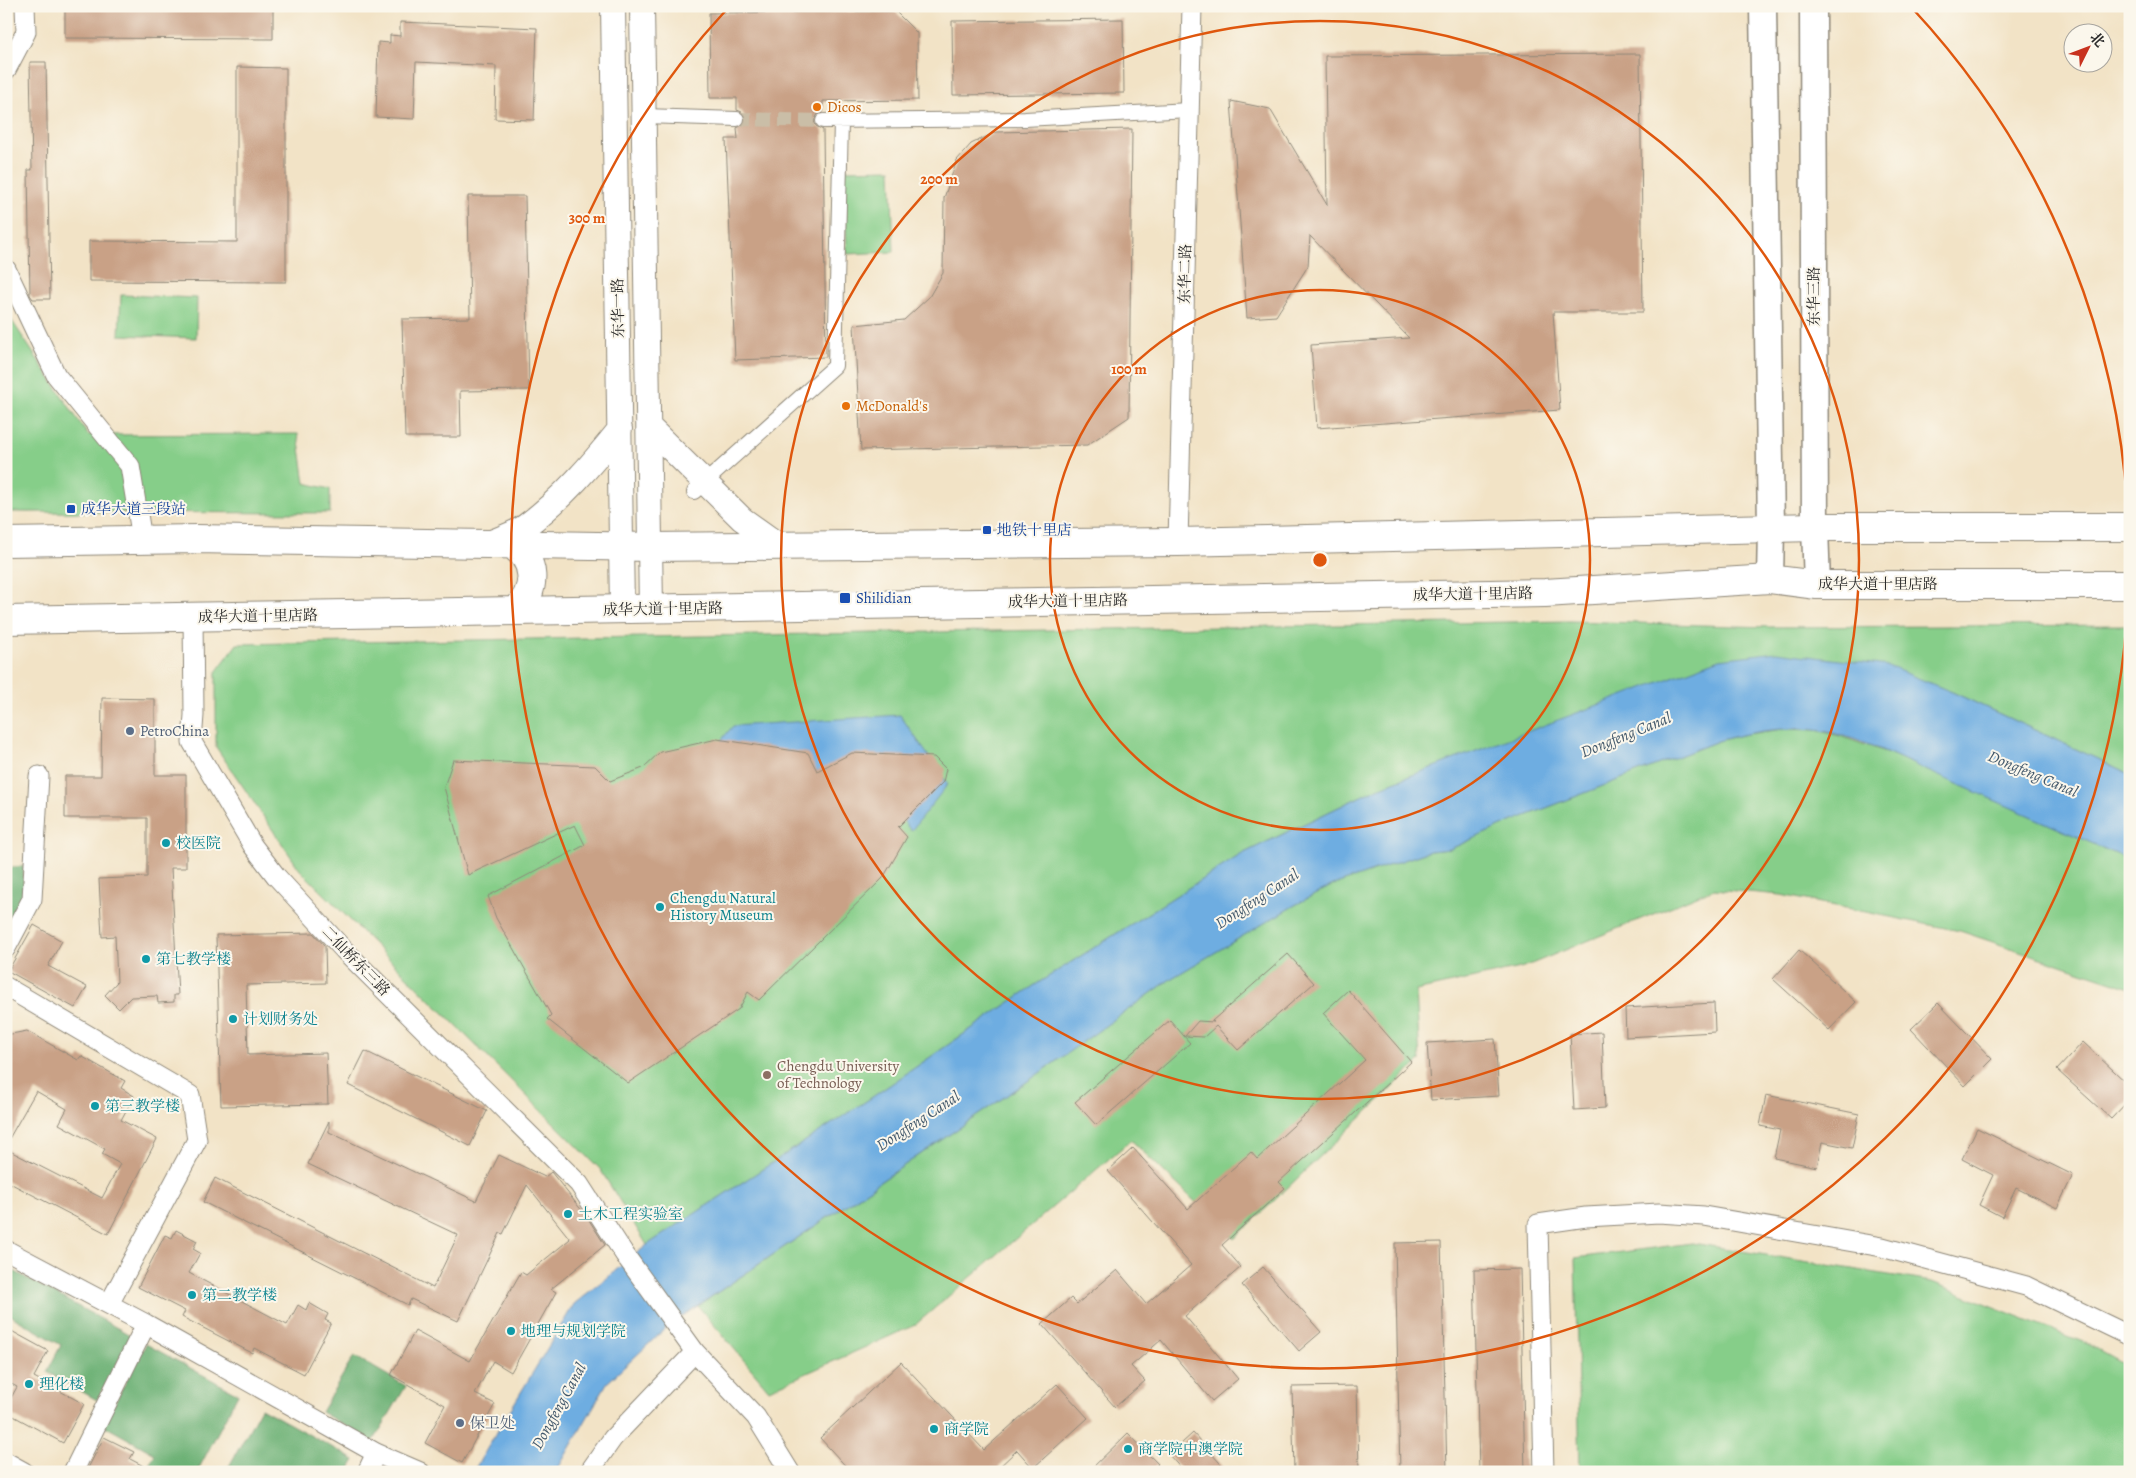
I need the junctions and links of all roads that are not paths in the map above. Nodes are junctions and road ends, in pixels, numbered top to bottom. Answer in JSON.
{"nodes":[{"id":1,"x":25,"y":6,"type":"edge"},
{"id":2,"x":613,"y":6,"type":"edge"},
{"id":3,"x":642,"y":6,"type":"edge"},
{"id":4,"x":1192,"y":6,"type":"edge"},
{"id":5,"x":1813,"y":6,"type":"edge"},
{"id":6,"x":1760,"y":12,"type":"edge"},
{"id":7,"x":6,"y":70,"type":"edge"},
{"id":8,"x":1189,"y":110,"type":"junction"},
{"id":9,"x":644,"y":116,"type":"junction"},
{"id":10,"x":737,"y":119,"type":"tunnel mouth"},
{"id":11,"x":823,"y":121,"type":"tunnel mouth"},
{"id":12,"x":841,"y":122,"type":"junction"},
{"id":13,"x":6,"y":269,"type":"edge"},
{"id":14,"x":648,"y":427,"type":"junction"},
{"id":15,"x":620,"y":428,"type":"junction"},
{"id":16,"x":700,"y":487,"type":"junction"},
{"id":17,"x":1815,"y":527,"type":"junction"},
{"id":18,"x":2130,"y":527,"type":"edge"},
{"id":19,"x":1771,"y":528,"type":"junction"},
{"id":20,"x":142,"y":539,"type":"junction"},
{"id":21,"x":6,"y":542,"type":"edge"},
{"id":22,"x":1178,"y":542,"type":"junction"},
{"id":23,"x":500,"y":544,"type":"junction"},
{"id":24,"x":780,"y":546,"type":"junction"},
{"id":25,"x":622,"y":547,"type":"junction"},
{"id":26,"x":650,"y":547,"type":"junction"},
{"id":27,"x":1770,"y":579,"type":"junction"},
{"id":28,"x":1818,"y":585,"type":"junction"},
{"id":29,"x":2130,"y":585,"type":"edge"},
{"id":30,"x":622,"y":609,"type":"junction"},
{"id":31,"x":651,"y":609,"type":"junction"},
{"id":32,"x":516,"y":611,"type":"junction"},
{"id":33,"x":193,"y":617,"type":"junction"},
{"id":34,"x":6,"y":620,"type":"edge"},
{"id":35,"x":39,"y":776,"type":"dead end"},
{"id":36,"x":6,"y":948,"type":"edge"},
{"id":37,"x":6,"y":987,"type":"edge"},
{"id":38,"x":6,"y":1250,"type":"edge"},
{"id":39,"x":109,"y":1304,"type":"junction"},
{"id":40,"x":146,"y":1324,"type":"junction"},
{"id":41,"x":2130,"y":1336,"type":"edge"},
{"id":42,"x":695,"y":1352,"type":"junction"},
{"id":43,"x":376,"y":1453,"type":"junction"},
{"id":44,"x":6,"y":1462,"type":"edge"},
{"id":45,"x":24,"y":1472,"type":"edge"},
{"id":46,"x":73,"y":1472,"type":"edge"},
{"id":47,"x":367,"y":1472,"type":"edge"},
{"id":48,"x":420,"y":1472,"type":"edge"},
{"id":49,"x":589,"y":1472,"type":"edge"},
{"id":50,"x":790,"y":1472,"type":"edge"},
{"id":51,"x":1544,"y":1472,"type":"edge"}],
"edges":[{"from":1,"to":7,"type":"street"},
{"from":2,"to":15,"type":"street","name":"东华一路"},
{"from":3,"to":9,"type":"street","name":"东华一路"},
{"from":4,"to":8,"type":"street","name":"东华二路"},
{"from":5,"to":17,"type":"main road","name":"东华三路"},
{"from":6,"to":19,"type":"main road"},
{"from":8,"to":12,"type":"street"},
{"from":8,"to":22,"type":"street","name":"东华二路"},
{"from":9,"to":10,"type":"street"},
{"from":9,"to":14,"type":"street","name":"东华一路"},
{"from":11,"to":12,"type":"street"},
{"from":12,"to":16,"type":"street"},
{"from":13,"to":20,"type":"street"},
{"from":14,"to":16,"type":"street"},
{"from":14,"to":26,"type":"street","name":"东华一路"},
{"from":15,"to":23,"type":"street"},
{"from":15,"to":25,"type":"street","name":"东华一路"},
{"from":16,"to":24,"type":"street"},
{"from":17,"to":18,"type":"main road"},
{"from":17,"to":19,"type":"main road"},
{"from":17,"to":28,"type":"main road","name":"东华三路"},
{"from":19,"to":22,"type":"main road"},
{"from":19,"to":27,"type":"main road"},
{"from":20,"to":21,"type":"main road"},
{"from":20,"to":23,"type":"main road"},
{"from":22,"to":24,"type":"main road"},
{"from":23,"to":25,"type":"main road"},
{"from":23,"to":32,"type":"main road"},
{"from":24,"to":26,"type":"main road"},
{"from":25,"to":26,"type":"main road"},
{"from":25,"to":30,"type":"street","name":"东华一路"},
{"from":26,"to":31,"type":"street","name":"东华一路"},
{"from":27,"to":28,"type":"main road","name":"成华大道十里店路"},
{"from":27,"to":31,"type":"main road","name":"成华大道十里店路"},
{"from":28,"to":29,"type":"main road","name":"成华大道十里店路"},
{"from":30,"to":31,"type":"main road","name":"成华大道十里店路"},
{"from":30,"to":32,"type":"main road","name":"成华大道十里店路"},
{"from":32,"to":33,"type":"main road","name":"成华大道十里店路"},
{"from":33,"to":34,"type":"main road","name":"成华大道十里店路"},
{"from":33,"to":42,"type":"street","name":"二仙桥东三路"},
{"from":35,"to":36,"type":"street"},
{"from":37,"to":39,"type":"street"},
{"from":38,"to":39,"type":"street"},
{"from":39,"to":40,"type":"street"},
{"from":40,"to":43,"type":"street"},
{"from":40,"to":46,"type":"street"},
{"from":41,"to":51,"type":"street"},
{"from":42,"to":49,"type":"street"},
{"from":42,"to":50,"type":"street","name":"二仙桥东三路"},
{"from":43,"to":47,"type":"street"},
{"from":43,"to":48,"type":"street"},
{"from":44,"to":45,"type":"street"}]}
